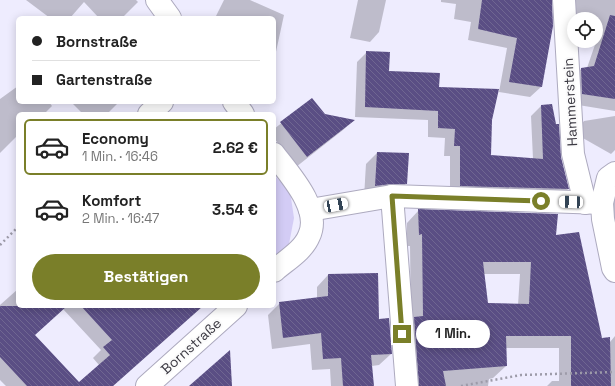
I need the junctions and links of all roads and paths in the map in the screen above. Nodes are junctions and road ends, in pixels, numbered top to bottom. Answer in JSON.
{"nodes":[{"id":1,"x":157,"y":0,"type":"edge"},
{"id":2,"x":564,"y":0,"type":"edge"},
{"id":3,"x":169,"y":16,"type":"edge"},
{"id":4,"x":160,"y":104,"type":"edge"},
{"id":5,"x":151,"y":112,"type":"edge"},
{"id":6,"x":276,"y":157,"type":"edge"},
{"id":7,"x":615,"y":173,"type":"edge"},
{"id":8,"x":392,"y":196,"type":"junction"},
{"id":9,"x":593,"y":203,"type":"junction"},
{"id":10,"x":310,"y":210,"type":"junction"},
{"id":11,"x":16,"y":229,"type":"edge"},
{"id":12,"x":0,"y":245,"type":"edge"},
{"id":13,"x":276,"y":269,"type":"edge"},
{"id":14,"x":615,"y":271,"type":"edge"},
{"id":15,"x":234,"y":308,"type":"edge"},
{"id":16,"x":615,"y":372,"type":"edge"},
{"id":17,"x":147,"y":386,"type":"edge"},
{"id":18,"x":407,"y":386,"type":"edge"},
{"id":19,"x":461,"y":386,"type":"edge"}],
"edges":[{"from":1,"to":3,"type":"street"},
{"from":2,"to":9,"type":"street","name":"Hammerstein"},
{"from":4,"to":5,"type":"street"},
{"from":6,"to":10,"type":"street"},
{"from":7,"to":9,"type":"street"},
{"from":8,"to":9,"type":"street"},
{"from":8,"to":10,"type":"street"},
{"from":8,"to":18,"type":"street"},
{"from":9,"to":14,"type":"street"},
{"from":10,"to":13,"type":"street"},
{"from":11,"to":12,"type":"path"},
{"from":15,"to":17,"type":"street","name":"Bornstraße"},
{"from":16,"to":19,"type":"path"}]}
